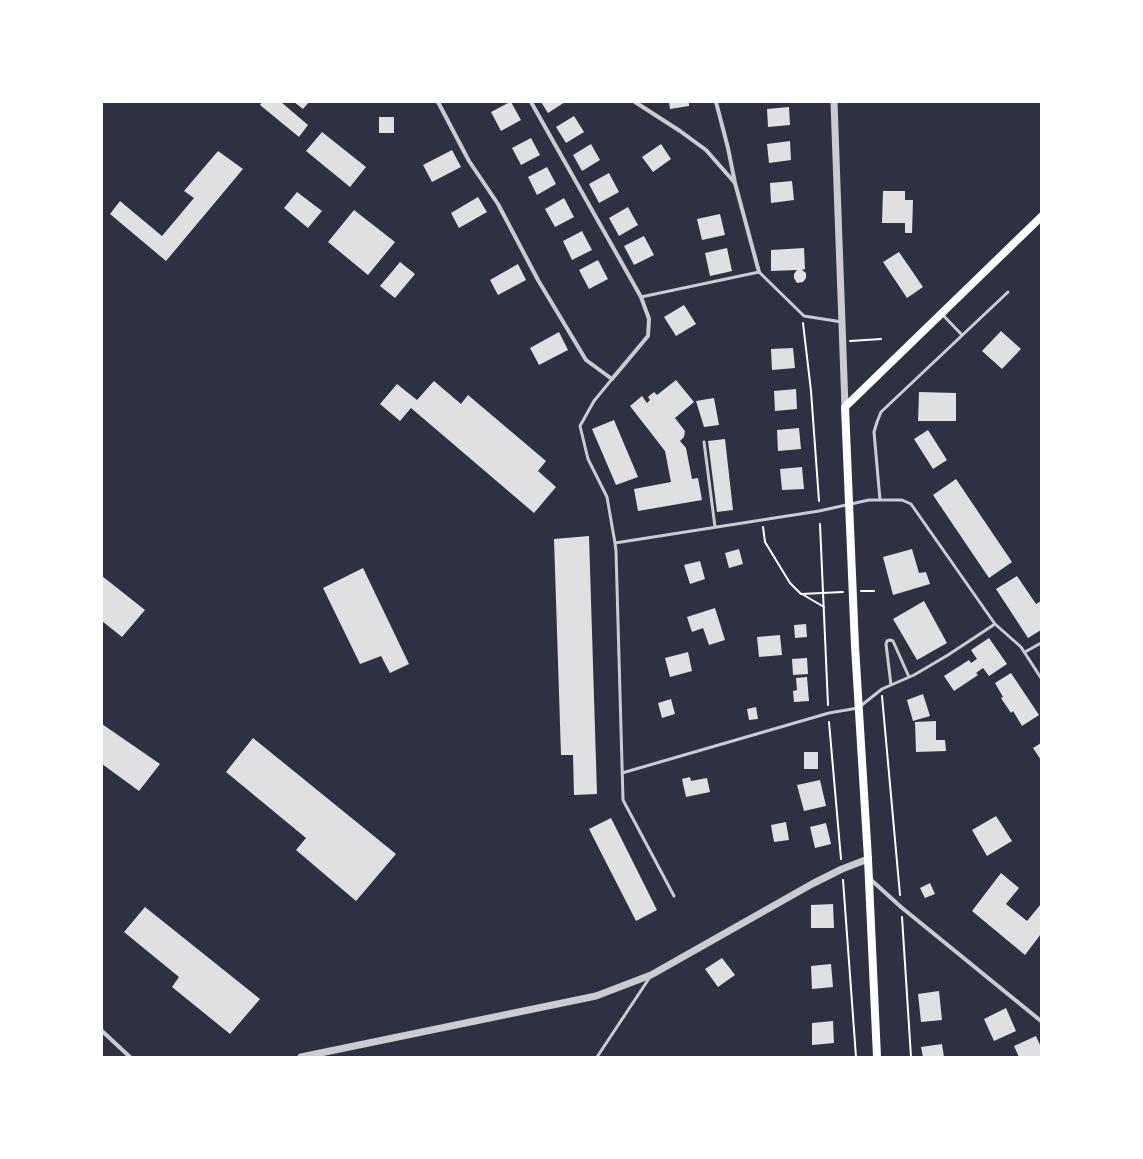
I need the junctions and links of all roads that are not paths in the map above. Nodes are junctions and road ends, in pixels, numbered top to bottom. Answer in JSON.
{"nodes":[{"id":1,"x":438,"y":102,"type":"edge"},
{"id":2,"x":531,"y":102,"type":"edge"},
{"id":3,"x":635,"y":102,"type":"edge"},
{"id":4,"x":716,"y":102,"type":"edge"},
{"id":5,"x":834,"y":102,"type":"edge"},
{"id":6,"x":735,"y":183,"type":"junction"},
{"id":7,"x":1041,"y":217,"type":"edge"},
{"id":8,"x":759,"y":272,"type":"junction"},
{"id":9,"x":1008,"y":292,"type":"dead end"},
{"id":10,"x":641,"y":297,"type":"junction"},
{"id":11,"x":942,"y":313,"type":"junction"},
{"id":12,"x":842,"y":322,"type":"junction"},
{"id":13,"x":962,"y":335,"type":"junction"},
{"id":14,"x":612,"y":379,"type":"junction"},
{"id":15,"x":845,"y":407,"type":"junction"},
{"id":16,"x":704,"y":442,"type":"dead end"},
{"id":17,"x":880,"y":500,"type":"junction"},
{"id":18,"x":849,"y":504,"type":"junction"},
{"id":19,"x":715,"y":527,"type":"junction"},
{"id":20,"x":615,"y":543,"type":"junction"},
{"id":21,"x":995,"y":624,"type":"junction"},
{"id":22,"x":1041,"y":643,"type":"edge"},
{"id":23,"x":1025,"y":652,"type":"junction"},
{"id":24,"x":909,"y":677,"type":"junction"},
{"id":25,"x":1041,"y":678,"type":"edge"},
{"id":26,"x":892,"y":685,"type":"junction"},
{"id":27,"x":858,"y":708,"type":"junction"},
{"id":28,"x":622,"y":774,"type":"junction"},
{"id":29,"x":868,"y":859,"type":"junction"},
{"id":30,"x":869,"y":878,"type":"junction"},
{"id":31,"x":674,"y":896,"type":"dead end"},
{"id":32,"x":651,"y":975,"type":"junction"},
{"id":33,"x":1041,"y":1021,"type":"edge"},
{"id":34,"x":102,"y":1031,"type":"edge"},
{"id":35,"x":130,"y":1057,"type":"edge"},
{"id":36,"x":301,"y":1057,"type":"edge"},
{"id":37,"x":597,"y":1057,"type":"edge"},
{"id":38,"x":877,"y":1057,"type":"edge"}],
"edges":[{"from":1,"to":14,"type":"street"},
{"from":2,"to":10,"type":"street"},
{"from":3,"to":6,"type":"street"},
{"from":4,"to":6,"type":"street"},
{"from":5,"to":12,"type":"street"},
{"from":6,"to":8,"type":"street"},
{"from":7,"to":11,"type":"main road"},
{"from":8,"to":10,"type":"lane"},
{"from":8,"to":12,"type":"lane"},
{"from":9,"to":13,"type":"lane"},
{"from":10,"to":14,"type":"street"},
{"from":11,"to":13,"type":"lane"},
{"from":11,"to":15,"type":"main road"},
{"from":12,"to":15,"type":"street"},
{"from":13,"to":17,"type":"lane"},
{"from":14,"to":20,"type":"lane"},
{"from":15,"to":18,"type":"main road"},
{"from":16,"to":19,"type":"lane"},
{"from":17,"to":18,"type":"lane"},
{"from":17,"to":21,"type":"lane"},
{"from":18,"to":19,"type":"lane"},
{"from":18,"to":27,"type":"main road"},
{"from":19,"to":20,"type":"lane"},
{"from":20,"to":28,"type":"lane"},
{"from":21,"to":23,"type":"lane"},
{"from":21,"to":24,"type":"lane"},
{"from":22,"to":23,"type":"lane"},
{"from":23,"to":25,"type":"lane"},
{"from":24,"to":26,"type":"lane"},
{"from":24,"to":26,"type":"lane"},
{"from":26,"to":27,"type":"lane"},
{"from":27,"to":28,"type":"lane"},
{"from":27,"to":29,"type":"main road"},
{"from":28,"to":31,"type":"lane"},
{"from":29,"to":30,"type":"main road"},
{"from":29,"to":32,"type":"street"},
{"from":30,"to":33,"type":"street"},
{"from":30,"to":38,"type":"main road"},
{"from":32,"to":36,"type":"street"},
{"from":32,"to":37,"type":"lane"},
{"from":34,"to":35,"type":"street"}]}
